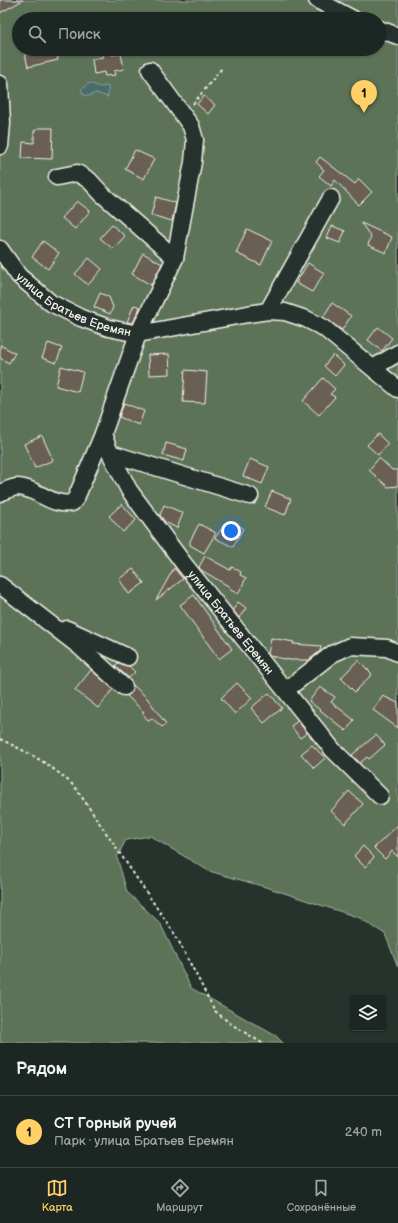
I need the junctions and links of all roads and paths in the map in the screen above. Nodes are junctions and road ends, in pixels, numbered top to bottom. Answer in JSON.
{"nodes":[{"id":1,"x":318,"y":0,"type":"edge"},
{"id":2,"x":340,"y":12,"type":"edge"},
{"id":3,"x":386,"y":32,"type":"edge"},
{"id":4,"x":398,"y":36,"type":"edge"},
{"id":5,"x":222,"y":68,"type":"dead end"},
{"id":6,"x":150,"y":70,"type":"dead end"},
{"id":7,"x":0,"y":84,"type":"edge"},
{"id":8,"x":191,"y":108,"type":"dead end"},
{"id":9,"x":0,"y":146,"type":"edge"},
{"id":10,"x":57,"y":177,"type":"dead end"},
{"id":11,"x":331,"y":198,"type":"dead end"},
{"id":12,"x":0,"y":249,"type":"edge"},
{"id":13,"x":175,"y":258,"type":"junction"},
{"id":14,"x":268,"y":311,"type":"junction"},
{"id":15,"x":138,"y":334,"type":"junction"},
{"id":16,"x":398,"y":353,"type":"edge"},
{"id":17,"x":373,"y":368,"type":"junction"},
{"id":18,"x":398,"y":389,"type":"edge"},
{"id":19,"x":103,"y":434,"type":"junction"},
{"id":20,"x":110,"y":453,"type":"junction"},
{"id":21,"x":0,"y":493,"type":"edge"},
{"id":22,"x":250,"y":496,"type":"dead end"},
{"id":23,"x":0,"y":585,"type":"edge"},
{"id":24,"x":46,"y":619,"type":"junction"},
{"id":25,"x":398,"y":653,"type":"edge"},
{"id":26,"x":128,"y":657,"type":"dead end"},
{"id":27,"x":124,"y":687,"type":"dead end"},
{"id":28,"x":286,"y":690,"type":"junction"},
{"id":29,"x":0,"y":739,"type":"edge"},
{"id":30,"x":380,"y":796,"type":"dead end"},
{"id":31,"x":262,"y":1043,"type":"edge"}],
"edges":[{"from":1,"to":2,"type":"street"},
{"from":3,"to":4,"type":"street"},
{"from":5,"to":8,"type":"path"},
{"from":6,"to":13,"type":"street"},
{"from":7,"to":9,"type":"street"},
{"from":10,"to":13,"type":"street"},
{"from":11,"to":14,"type":"street"},
{"from":12,"to":15,"type":"street","name":"улица Братьев Еремян"},
{"from":13,"to":15,"type":"street"},
{"from":14,"to":15,"type":"street","name":"улица Братьев Еремян"},
{"from":14,"to":17,"type":"street","name":"улица Братьев Еремян"},
{"from":15,"to":19,"type":"street","name":"улица Братьев Еремян"},
{"from":16,"to":17,"type":"street"},
{"from":17,"to":18,"type":"street","name":"улица Братьев Еремян"},
{"from":19,"to":20,"type":"street","name":"улица Братьев Еремян"},
{"from":19,"to":21,"type":"street","name":"улица Братьев Еремян"},
{"from":20,"to":22,"type":"street"},
{"from":20,"to":28,"type":"street","name":"улица Братьев Еремян"},
{"from":23,"to":24,"type":"street"},
{"from":24,"to":26,"type":"street"},
{"from":24,"to":27,"type":"street"},
{"from":25,"to":28,"type":"street"},
{"from":28,"to":30,"type":"street","name":"улица Братьев Еремян"},
{"from":29,"to":31,"type":"path"}]}
